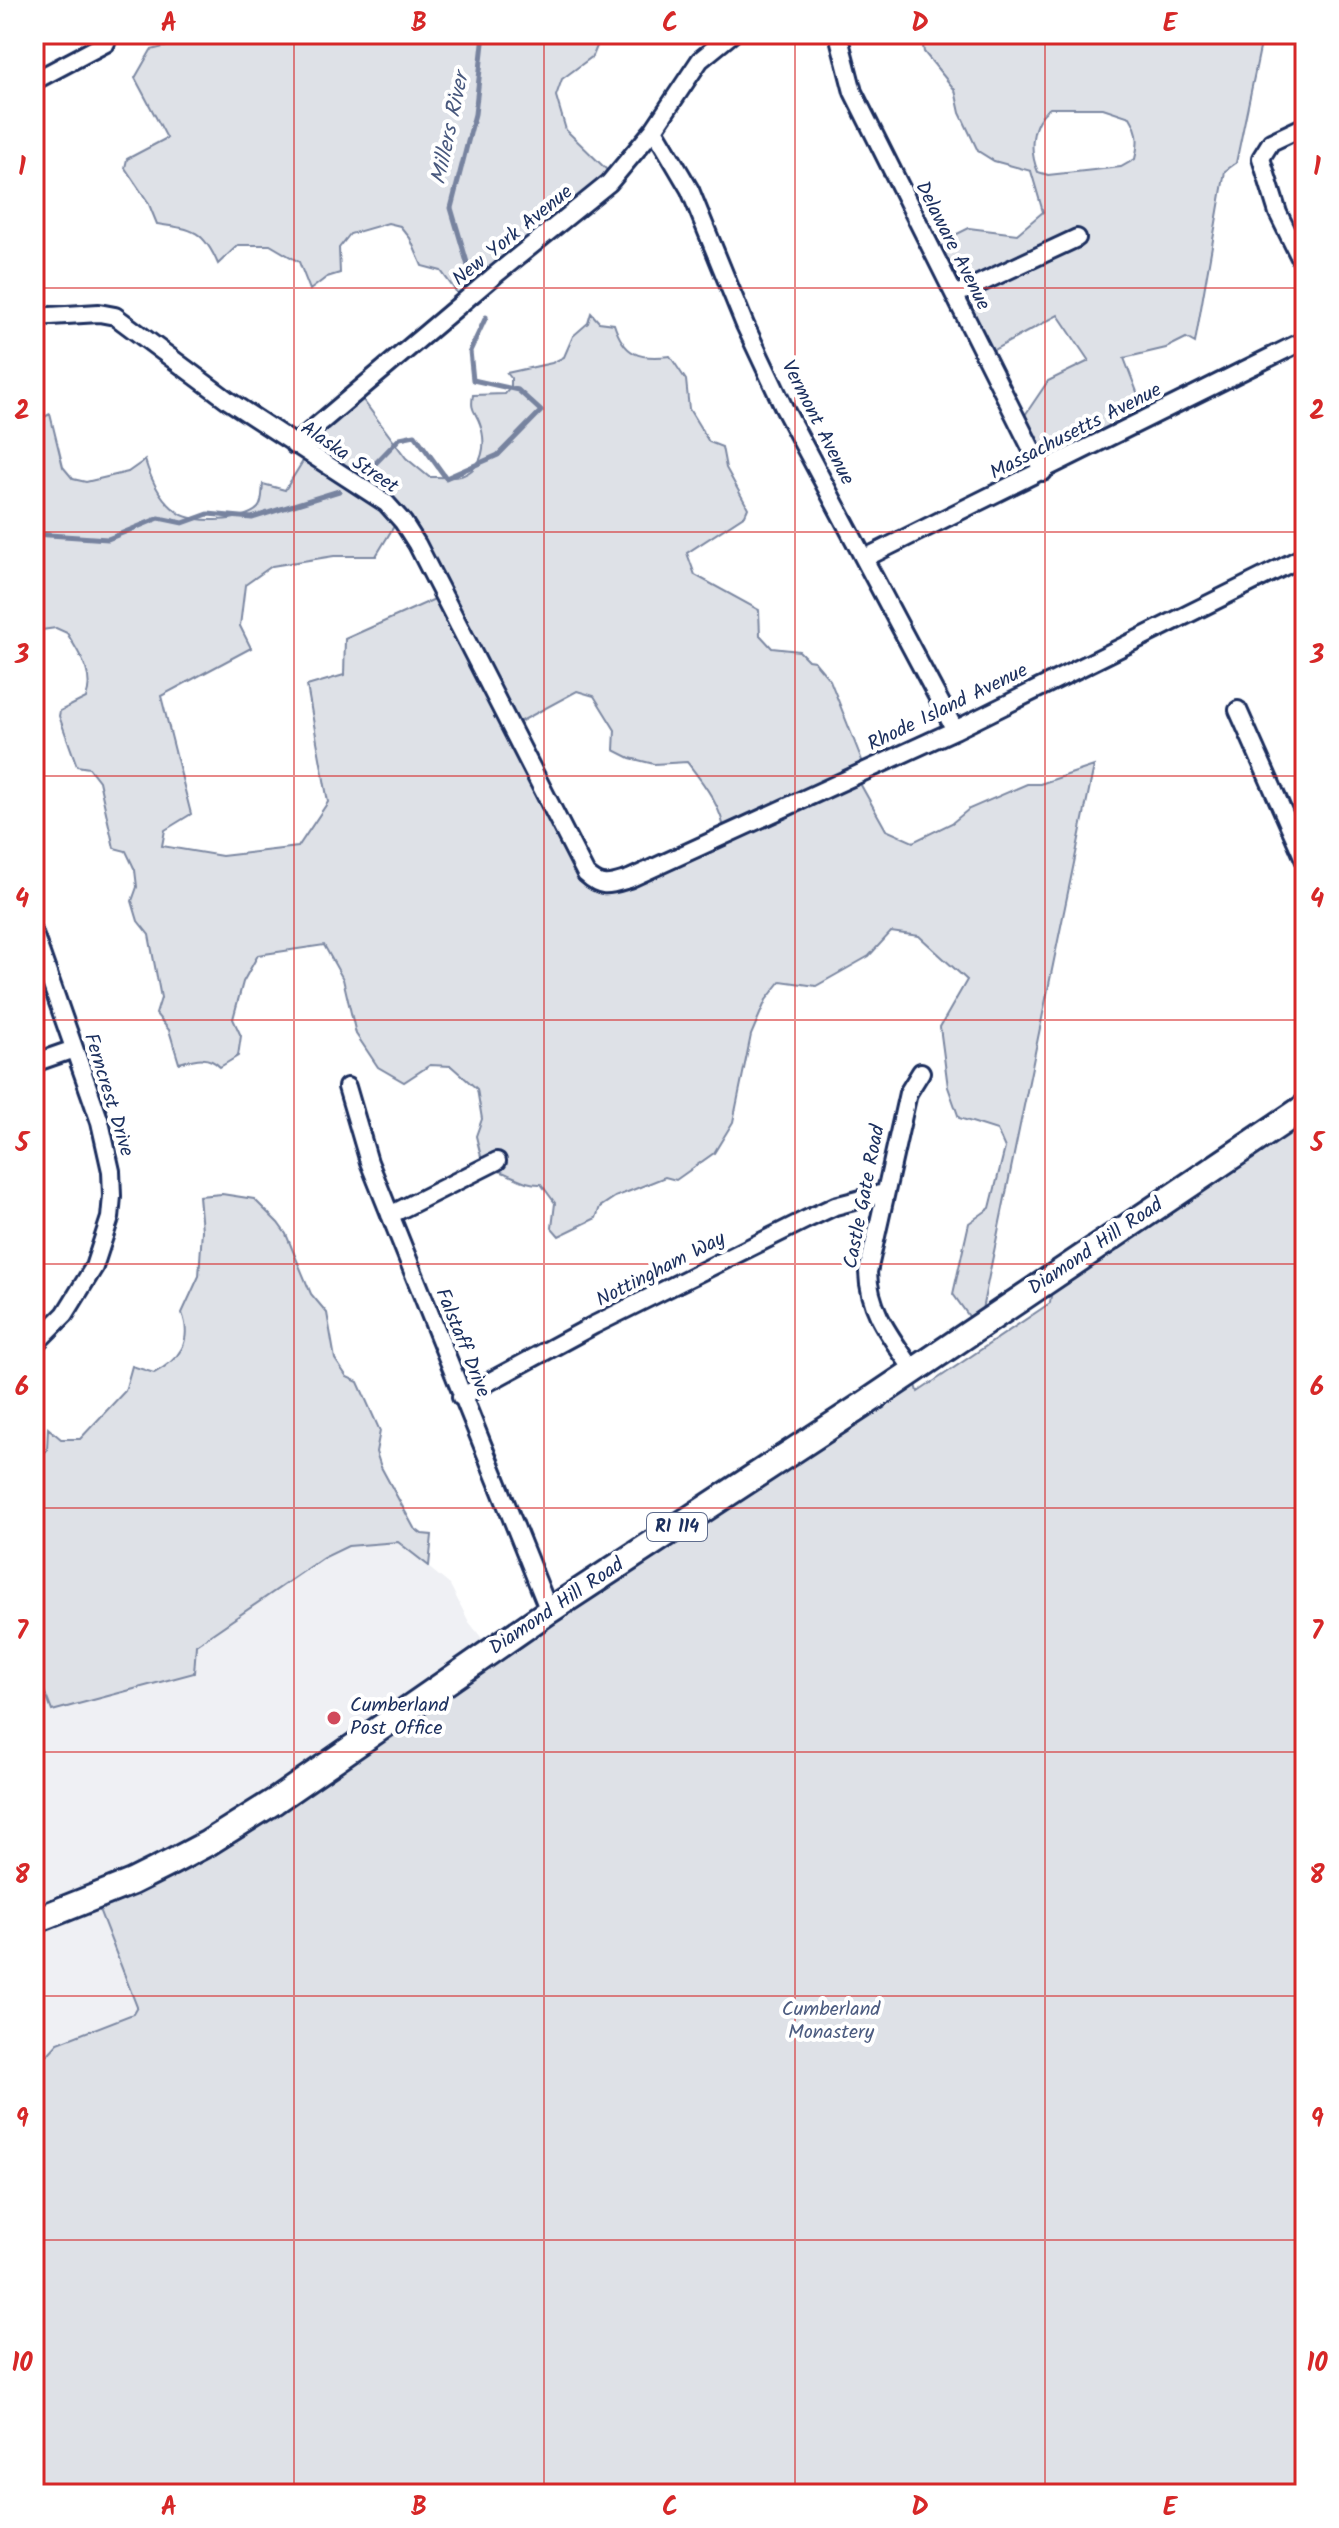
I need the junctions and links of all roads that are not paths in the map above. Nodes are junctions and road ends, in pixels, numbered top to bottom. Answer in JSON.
{"nodes":[{"id":1,"x":732,"y":34,"type":"edge"},
{"id":2,"x":838,"y":34,"type":"edge"},
{"id":3,"x":106,"y":43,"type":"dead end"},
{"id":4,"x":34,"y":81,"type":"edge"},
{"id":5,"x":1305,"y":126,"type":"edge"},
{"id":6,"x":654,"y":129,"type":"junction"},
{"id":7,"x":1077,"y":238,"type":"dead end"},
{"id":8,"x":1305,"y":268,"type":"edge"},
{"id":9,"x":955,"y":295,"type":"junction"},
{"id":10,"x":34,"y":317,"type":"edge"},
{"id":11,"x":1305,"y":340,"type":"edge"},
{"id":12,"x":294,"y":445,"type":"junction"},
{"id":13,"x":1043,"y":472,"type":"junction"},
{"id":14,"x":1305,"y":556,"type":"edge"},
{"id":15,"x":865,"y":558,"type":"junction"},
{"id":16,"x":1238,"y":710,"type":"dead end"},
{"id":17,"x":955,"y":730,"type":"junction"},
{"id":18,"x":1305,"y":861,"type":"edge"},
{"id":19,"x":604,"y":885,"type":"joint"},
{"id":20,"x":34,"y":934,"type":"edge"},
{"id":21,"x":74,"y":1049,"type":"junction"},
{"id":22,"x":34,"y":1063,"type":"edge"},
{"id":23,"x":921,"y":1072,"type":"dead end"},
{"id":24,"x":347,"y":1087,"type":"dead end"},
{"id":25,"x":1305,"y":1107,"type":"edge"},
{"id":26,"x":497,"y":1161,"type":"dead end"},
{"id":27,"x":884,"y":1193,"type":"junction"},
{"id":28,"x":390,"y":1215,"type":"junction"},
{"id":29,"x":34,"y":1345,"type":"edge"},
{"id":30,"x":913,"y":1370,"type":"junction"},
{"id":31,"x":461,"y":1397,"type":"junction"},
{"id":32,"x":549,"y":1611,"type":"junction"},
{"id":33,"x":34,"y":1921,"type":"edge"}],
"edges":[{"from":1,"to":6,"type":"street","name":"New York Avenue"},
{"from":2,"to":9,"type":"street","name":"Delaware Avenue"},
{"from":3,"to":4,"type":"street"},
{"from":5,"to":8,"type":"street"},
{"from":6,"to":12,"type":"street","name":"New York Avenue"},
{"from":6,"to":15,"type":"street","name":"Vermont Avenue"},
{"from":7,"to":9,"type":"street"},
{"from":9,"to":13,"type":"street","name":"Delaware Avenue"},
{"from":10,"to":12,"type":"street","name":"Alaska Street"},
{"from":11,"to":13,"type":"street","name":"Massachusetts Avenue"},
{"from":12,"to":19,"type":"street","name":"Alaska Street"},
{"from":13,"to":15,"type":"street","name":"Massachusetts Avenue"},
{"from":14,"to":17,"type":"street","name":"Rhode Island Avenue"},
{"from":15,"to":17,"type":"street","name":"Vermont Avenue"},
{"from":16,"to":18,"type":"street"},
{"from":17,"to":19,"type":"street","name":"Rhode Island Avenue"},
{"from":20,"to":21,"type":"street","name":"Ferncrest Drive"},
{"from":21,"to":22,"type":"street"},
{"from":21,"to":29,"type":"street","name":"Ferncrest Drive"},
{"from":23,"to":27,"type":"street","name":"Castle Gate Road"},
{"from":24,"to":28,"type":"street","name":"Falstaff Drive"},
{"from":25,"to":30,"type":"main road","name":"Diamond Hill Road","number":"RI 114"},
{"from":26,"to":28,"type":"street"},
{"from":27,"to":30,"type":"street","name":"Castle Gate Road"},
{"from":27,"to":31,"type":"street","name":"Nottingham Way"},
{"from":28,"to":31,"type":"street","name":"Falstaff Drive"},
{"from":30,"to":32,"type":"main road","name":"Diamond Hill Road","number":"RI 114"},
{"from":31,"to":32,"type":"street","name":"Falstaff Drive"},
{"from":32,"to":33,"type":"main road","name":"Diamond Hill Road","number":"RI 114"}]}
